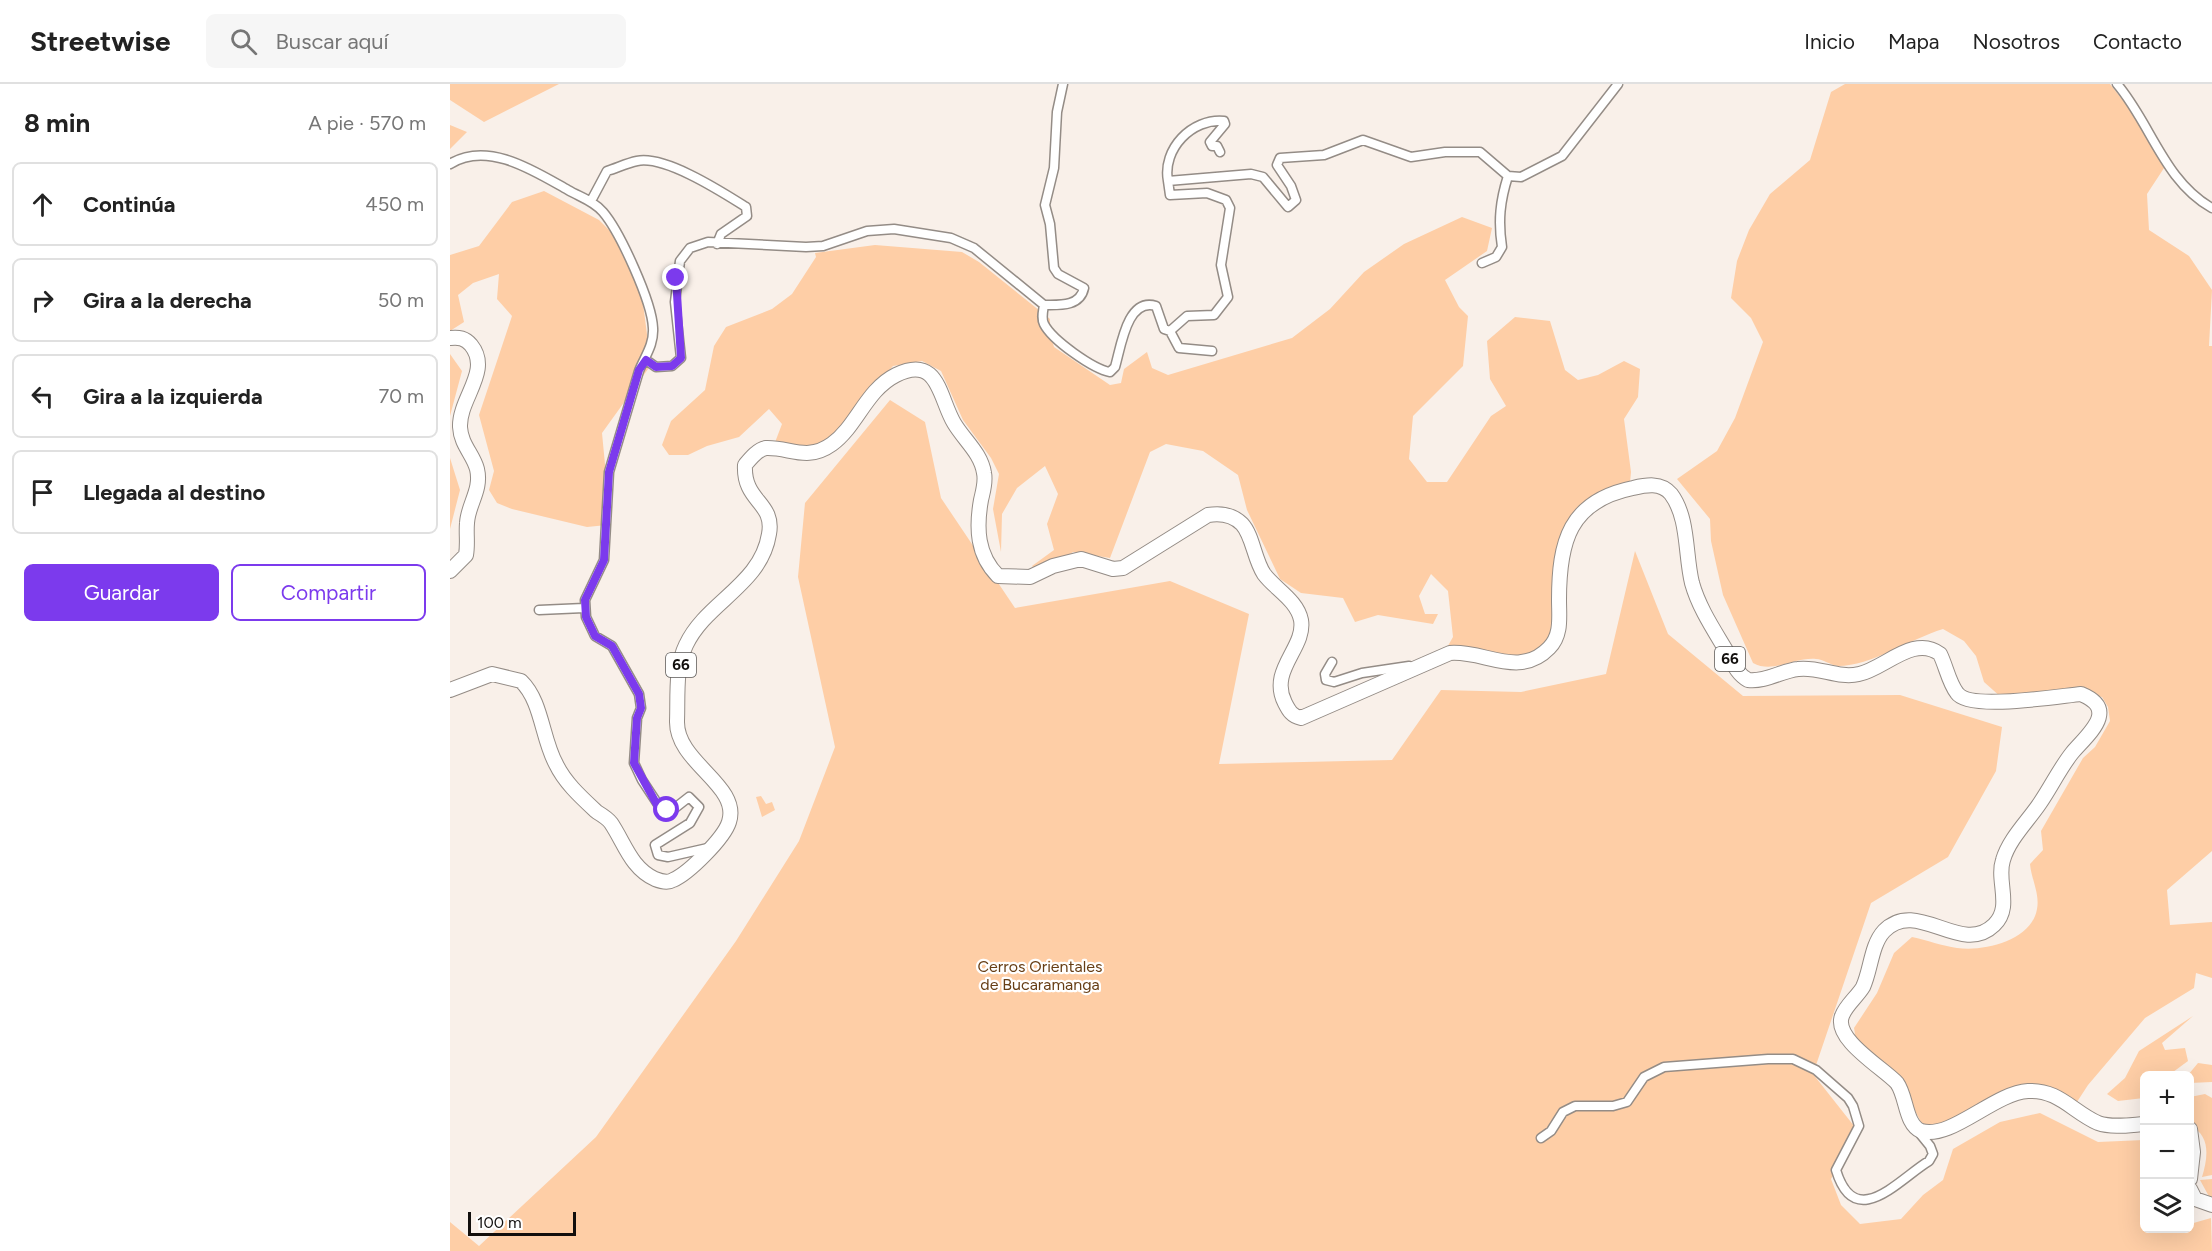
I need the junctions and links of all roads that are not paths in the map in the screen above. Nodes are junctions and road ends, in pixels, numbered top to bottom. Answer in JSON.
{"nodes":[{"id":1,"x":1063,"y":84,"type":"edge"},
{"id":2,"x":1618,"y":84,"type":"edge"},
{"id":3,"x":2117,"y":84,"type":"edge"},
{"id":4,"x":1220,"y":152,"type":"dead end"},
{"id":5,"x":450,"y":164,"type":"edge"},
{"id":6,"x":1508,"y":176,"type":"junction"},
{"id":7,"x":1168,"y":181,"type":"junction"},
{"id":8,"x":591,"y":201,"type":"junction"},
{"id":9,"x":2212,"y":208,"type":"edge"},
{"id":10,"x":717,"y":244,"type":"junction"},
{"id":11,"x":1482,"y":263,"type":"dead end"},
{"id":12,"x":1044,"y":305,"type":"junction"},
{"id":13,"x":1170,"y":331,"type":"junction"},
{"id":14,"x":450,"y":338,"type":"edge"},
{"id":15,"x":1212,"y":351,"type":"dead end"},
{"id":16,"x":646,"y":360,"type":"junction"},
{"id":17,"x":450,"y":571,"type":"edge"},
{"id":18,"x":584,"y":608,"type":"junction"},
{"id":19,"x":539,"y":610,"type":"dead end"},
{"id":20,"x":1332,"y":662,"type":"dead end"},
{"id":21,"x":1419,"y":665,"type":"junction"},
{"id":22,"x":450,"y":690,"type":"edge"},
{"id":23,"x":712,"y":846,"type":"junction"},
{"id":24,"x":2140,"y":1124,"type":"edge"},
{"id":25,"x":1917,"y":1130,"type":"junction"},
{"id":26,"x":1541,"y":1138,"type":"dead end"},
{"id":27,"x":2194,"y":1197,"type":"edge"},
{"id":28,"x":2212,"y":1205,"type":"edge"}],
"edges":[{"from":1,"to":12,"type":"street"},
{"from":2,"to":6,"type":"street"},
{"from":3,"to":9,"type":"street"},
{"from":4,"to":7,"type":"street"},
{"from":5,"to":8,"type":"street"},
{"from":6,"to":7,"type":"street"},
{"from":6,"to":11,"type":"street"},
{"from":7,"to":13,"type":"street"},
{"from":8,"to":10,"type":"street"},
{"from":8,"to":16,"type":"street"},
{"from":10,"to":12,"type":"street"},
{"from":10,"to":16,"type":"street"},
{"from":12,"to":13,"type":"street"},
{"from":13,"to":15,"type":"street"},
{"from":14,"to":17,"type":"highway"},
{"from":16,"to":18,"type":"street"},
{"from":18,"to":19,"type":"street"},
{"from":18,"to":23,"type":"street"},
{"from":20,"to":21,"type":"street"},
{"from":21,"to":23,"type":"highway","number":"66"},
{"from":21,"to":25,"type":"highway","number":"66"},
{"from":22,"to":23,"type":"highway","number":"66"},
{"from":24,"to":25,"type":"highway"},
{"from":25,"to":26,"type":"street"},
{"from":27,"to":28,"type":"highway"}]}
